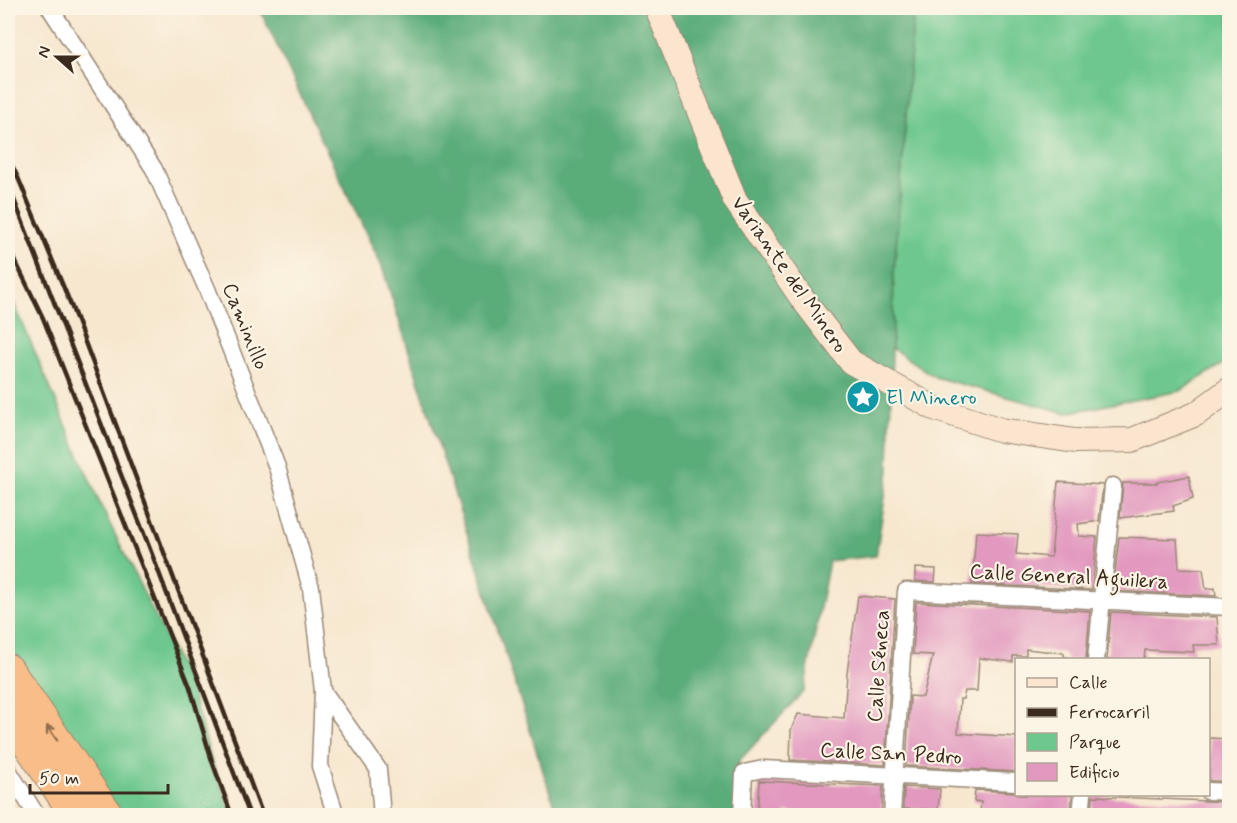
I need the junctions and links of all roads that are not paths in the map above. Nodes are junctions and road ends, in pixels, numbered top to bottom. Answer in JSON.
{"nodes":[{"id":1,"x":50,"y":8,"type":"edge"},
{"id":2,"x":657,"y":8,"type":"edge"},
{"id":3,"x":1230,"y":389,"type":"edge"},
{"id":4,"x":1113,"y":486,"type":"dead end"},
{"id":5,"x":906,"y":591,"type":"joint"},
{"id":6,"x":1102,"y":600,"type":"junction"},
{"id":7,"x":1230,"y":607,"type":"edge"},
{"id":8,"x":1096,"y":658,"type":"edge"},
{"id":9,"x":8,"y":669,"type":"edge"},
{"id":10,"x":323,"y":691,"type":"junction"},
{"id":11,"x":8,"y":714,"type":"edge"},
{"id":12,"x":8,"y":770,"type":"edge"},
{"id":13,"x":894,"y":776,"type":"junction"},
{"id":14,"x":1015,"y":782,"type":"edge"},
{"id":15,"x":1210,"y":791,"type":"edge"},
{"id":16,"x":1230,"y":792,"type":"edge"},
{"id":17,"x":1083,"y":796,"type":"edge"},
{"id":18,"x":37,"y":816,"type":"edge"},
{"id":19,"x":75,"y":816,"type":"edge"},
{"id":20,"x":109,"y":816,"type":"edge"},
{"id":21,"x":336,"y":816,"type":"edge"},
{"id":22,"x":382,"y":816,"type":"edge"},
{"id":23,"x":742,"y":816,"type":"edge"},
{"id":24,"x":892,"y":816,"type":"edge"},
{"id":25,"x":1081,"y":816,"type":"edge"}],
"edges":[{"from":1,"to":10,"type":"street","name":"Caminillo"},
{"from":2,"to":3,"type":"street","name":"Variante del Minero"},
{"from":4,"to":6,"type":"street"},
{"from":5,"to":6,"type":"street","name":"Calle General Aguilera"},
{"from":5,"to":13,"type":"street","name":"Calle Séneca"},
{"from":6,"to":7,"type":"street","name":"Calle General Aguilera"},
{"from":6,"to":8,"type":"street"},
{"from":20,"to":9,"type":"highway","one_way":true},
{"from":10,"to":21,"type":"street","name":"Caminillo"},
{"from":10,"to":22,"type":"street","name":"Caminillo"},
{"from":11,"to":19,"type":"highway"},
{"from":12,"to":18,"type":"street"},
{"from":13,"to":14,"type":"street","name":"Calle San Pedro"},
{"from":13,"to":23,"type":"street","name":"Calle San Pedro"},
{"from":13,"to":24,"type":"street","name":"Calle Séneca"},
{"from":15,"to":16,"type":"street"},
{"from":17,"to":25,"type":"street"}]}
